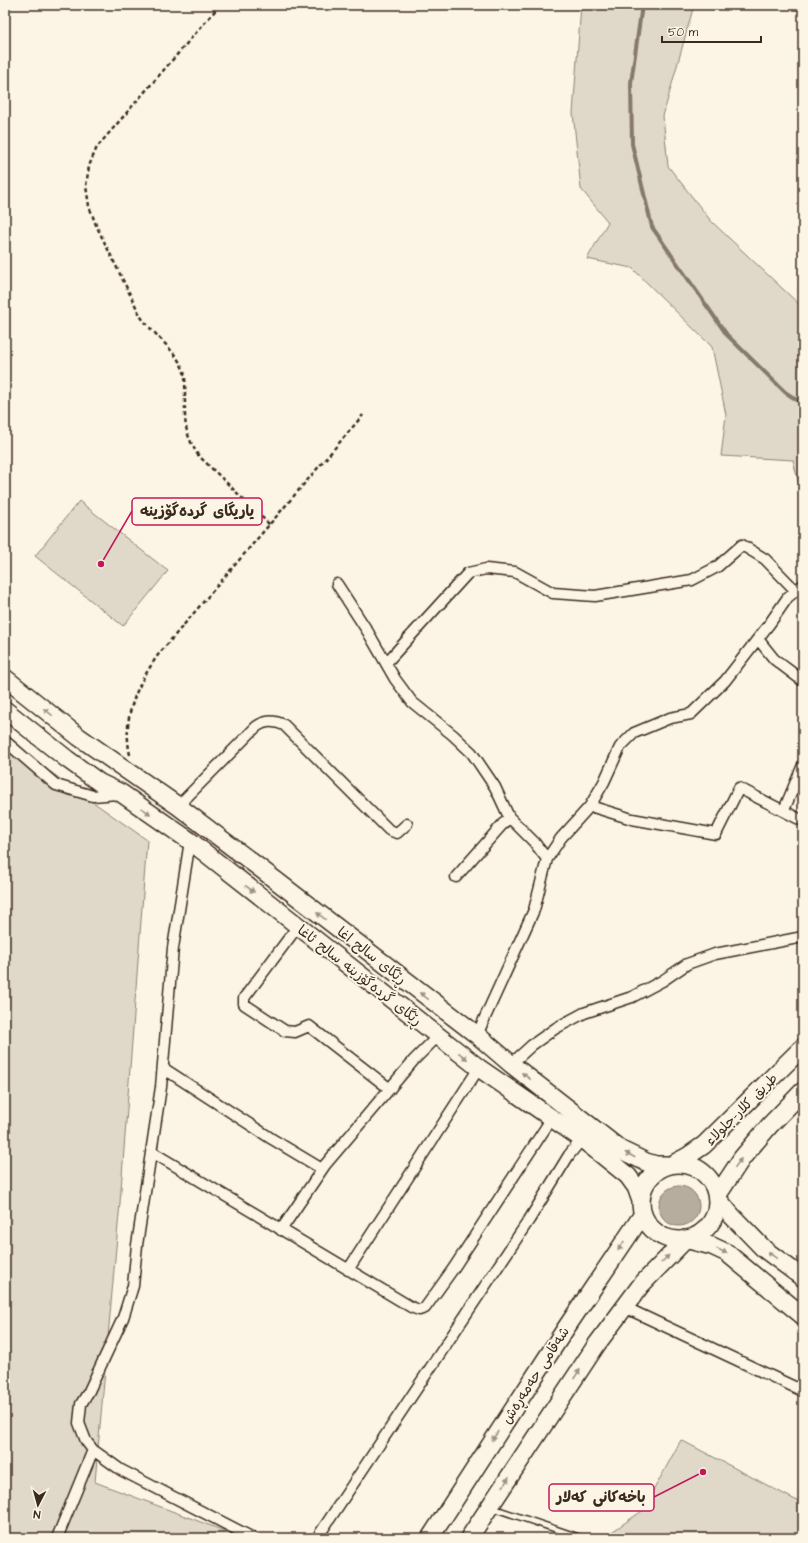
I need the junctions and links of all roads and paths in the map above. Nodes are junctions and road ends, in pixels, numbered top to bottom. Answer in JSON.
{"nodes":[{"id":1,"x":220,"y":5,"type":"edge"},
{"id":2,"x":363,"y":415,"type":"dead end"},
{"id":3,"x":270,"y":525,"type":"junction"},
{"id":4,"x":337,"y":584,"type":"dead end"},
{"id":5,"x":799,"y":588,"type":"edge"},
{"id":6,"x":758,"y":639,"type":"junction"},
{"id":7,"x":386,"y":663,"type":"junction"},
{"id":8,"x":5,"y":678,"type":"edge"},
{"id":9,"x":803,"y":681,"type":"edge"},
{"id":10,"x":5,"y":710,"type":"edge"},
{"id":11,"x":5,"y":741,"type":"edge"},
{"id":12,"x":803,"y":765,"type":"edge"},
{"id":13,"x":135,"y":775,"type":"junction"},
{"id":14,"x":121,"y":793,"type":"junction"},
{"id":15,"x":178,"y":806,"type":"junction"},
{"id":16,"x":590,"y":806,"type":"junction"},
{"id":17,"x":784,"y":810,"type":"junction"},
{"id":18,"x":509,"y":816,"type":"junction"},
{"id":19,"x":803,"y":821,"type":"edge"},
{"id":20,"x":406,"y":824,"type":"dead end"},
{"id":21,"x":190,"y":841,"type":"junction"},
{"id":22,"x":547,"y":860,"type":"junction"},
{"id":23,"x":456,"y":877,"type":"dead end"},
{"id":24,"x":298,"y":926,"type":"junction"},
{"id":25,"x":803,"y":937,"type":"edge"},
{"id":26,"x":476,"y":1035,"type":"junction"},
{"id":27,"x":438,"y":1036,"type":"junction"},
{"id":28,"x":803,"y":1047,"type":"edge"},
{"id":29,"x":511,"y":1064,"type":"junction"},
{"id":30,"x":163,"y":1068,"type":"junction"},
{"id":31,"x":479,"y":1068,"type":"junction"},
{"id":32,"x":390,"y":1089,"type":"junction"},
{"id":33,"x":803,"y":1091,"type":"edge"},
{"id":34,"x":552,"y":1118,"type":"junction"},
{"id":35,"x":582,"y":1139,"type":"junction"},
{"id":36,"x":152,"y":1152,"type":"junction"},
{"id":37,"x":670,"y":1165,"type":"junction"},
{"id":38,"x":322,"y":1169,"type":"junction"},
{"id":39,"x":717,"y":1197,"type":"junction"},
{"id":40,"x":642,"y":1207,"type":"junction"},
{"id":41,"x":281,"y":1230,"type":"junction"},
{"id":42,"x":685,"y":1240,"type":"junction"},
{"id":43,"x":348,"y":1270,"type":"junction"},
{"id":44,"x":803,"y":1278,"type":"edge"},
{"id":45,"x":624,"y":1307,"type":"junction"},
{"id":46,"x":803,"y":1316,"type":"edge"},
{"id":47,"x":803,"y":1391,"type":"edge"},
{"id":48,"x":93,"y":1450,"type":"junction"},
{"id":49,"x":490,"y":1507,"type":"junction"},
{"id":50,"x":57,"y":1538,"type":"edge"},
{"id":51,"x":253,"y":1538,"type":"edge"},
{"id":52,"x":317,"y":1538,"type":"edge"},
{"id":53,"x":430,"y":1538,"type":"edge"},
{"id":54,"x":469,"y":1538,"type":"edge"},
{"id":55,"x":582,"y":1538,"type":"edge"}],
"edges":[{"from":1,"to":3,"type":"path"},
{"from":2,"to":3,"type":"path"},
{"from":3,"to":13,"type":"path"},
{"from":4,"to":7,"type":"street"},
{"from":5,"to":6,"type":"street"},
{"from":5,"to":7,"type":"street"},
{"from":6,"to":9,"type":"street"},
{"from":6,"to":16,"type":"street"},
{"from":7,"to":18,"type":"street"},
{"from":13,"to":8,"type":"highway","name":"ڕێگای سالح اغا","one_way":true},
{"from":10,"to":14,"type":"highway","name":"ڕێگای گردەگۆزینە سالح ئاغا"},
{"from":11,"to":14,"type":"street"},
{"from":12,"to":17,"type":"street"},
{"from":13,"to":14,"type":"highway"},
{"from":13,"to":15,"type":"highway","name":"ڕێگای سالح اغا"},
{"from":14,"to":21,"type":"highway","name":"ڕێگای گردەگۆزینە سالح ئاغا","one_way":true},
{"from":15,"to":20,"type":"street"},
{"from":26,"to":15,"type":"highway","name":"ڕێگای سالح اغا","one_way":true},
{"from":16,"to":17,"type":"street"},
{"from":16,"to":22,"type":"street"},
{"from":17,"to":19,"type":"street"},
{"from":18,"to":22,"type":"street"},
{"from":18,"to":23,"type":"street"},
{"from":21,"to":24,"type":"highway","name":"ڕێگای گردەگۆزینە سالح ئاغا","one_way":true},
{"from":21,"to":30,"type":"street"},
{"from":22,"to":26,"type":"street"},
{"from":24,"to":27,"type":"highway","name":"ڕێگای گردەگۆزینە سالح ئاغا"},
{"from":24,"to":32,"type":"street"},
{"from":25,"to":29,"type":"street"},
{"from":26,"to":29,"type":"highway","name":"ڕێگای سالح اغا"},
{"from":27,"to":31,"type":"highway","name":"ڕێگای گردەگۆزینە سالح ئاغا","one_way":true},
{"from":27,"to":32,"type":"street"},
{"from":28,"to":37,"type":"highway","name":"طريق كلار-جلولاء"},
{"from":37,"to":29,"type":"highway","name":"ڕێگای سالح اغا","one_way":true},
{"from":30,"to":36,"type":"street"},
{"from":30,"to":38,"type":"street"},
{"from":31,"to":34,"type":"highway","name":"ڕێگای گردەگۆزینە سالح ئاغا"},
{"from":31,"to":43,"type":"street"},
{"from":32,"to":38,"type":"street"},
{"from":39,"to":33,"type":"highway","one_way":true},
{"from":34,"to":35,"type":"highway","name":"ڕێگای گردەگۆزینە سالح ئاغا"},
{"from":34,"to":43,"type":"street"},
{"from":35,"to":40,"type":"highway","name":"ڕێگای گردەگۆزینە سالح ئاغا"},
{"from":35,"to":52,"type":"street"},
{"from":36,"to":41,"type":"street"},
{"from":36,"to":48,"type":"street"},
{"from":37,"to":39,"type":"highway"},
{"from":37,"to":40,"type":"highway"},
{"from":38,"to":41,"type":"street"},
{"from":39,"to":42,"type":"highway"},
{"from":44,"to":39,"type":"highway","one_way":true},
{"from":40,"to":42,"type":"highway"},
{"from":40,"to":53,"type":"highway","name":"شەقامی حەمەڕەش","one_way":true},
{"from":41,"to":43,"type":"street"},
{"from":45,"to":42,"type":"highway","one_way":true},
{"from":42,"to":46,"type":"highway","one_way":true},
{"from":45,"to":47,"type":"street"},
{"from":49,"to":45,"type":"highway","one_way":true},
{"from":48,"to":50,"type":"street"},
{"from":48,"to":51,"type":"street"},
{"from":49,"to":54,"type":"highway"},
{"from":49,"to":55,"type":"lane"}]}
